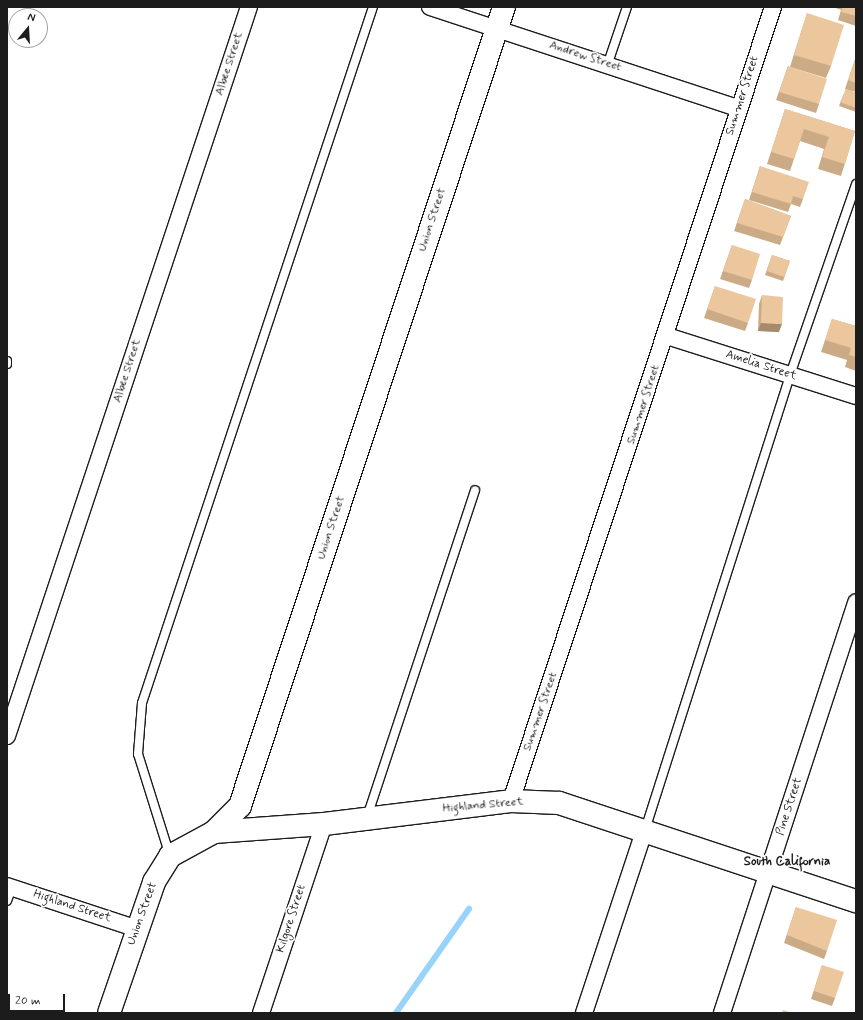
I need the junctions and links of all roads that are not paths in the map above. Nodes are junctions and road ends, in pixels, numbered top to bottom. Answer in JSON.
{"nodes":[{"id":1,"x":249,"y":7,"type":"edge"},
{"id":2,"x":373,"y":7,"type":"edge"},
{"id":3,"x":430,"y":7,"type":"edge"},
{"id":4,"x":504,"y":7,"type":"edge"},
{"id":5,"x":627,"y":7,"type":"edge"},
{"id":6,"x":773,"y":7,"type":"edge"},
{"id":7,"x":496,"y":28,"type":"junction"},
{"id":8,"x":608,"y":64,"type":"junction"},
{"id":9,"x":738,"y":108,"type":"junction"},
{"id":10,"x":856,"y":184,"type":"edge"},
{"id":11,"x":667,"y":336,"type":"junction"},
{"id":12,"x":790,"y":375,"type":"junction"},
{"id":13,"x":856,"y":396,"type":"edge"},
{"id":14,"x":475,"y":490,"type":"dead end"},
{"id":15,"x":856,"y":602,"type":"edge"},
{"id":16,"x":7,"y":736,"type":"edge"},
{"id":17,"x":511,"y":801,"type":"junction"},
{"id":18,"x":366,"y":820,"type":"junction"},
{"id":19,"x":324,"y":824,"type":"junction"},
{"id":20,"x":214,"y":832,"type":"junction"},
{"id":21,"x":644,"y":832,"type":"junction"},
{"id":22,"x":170,"y":856,"type":"junction"},
{"id":23,"x":769,"y":872,"type":"junction"},
{"id":24,"x":9,"y":891,"type":"edge"},
{"id":25,"x":856,"y":901,"type":"edge"},
{"id":26,"x":138,"y":929,"type":"junction"},
{"id":27,"x":109,"y":1013,"type":"edge"},
{"id":28,"x":260,"y":1013,"type":"edge"},
{"id":29,"x":584,"y":1013,"type":"edge"},
{"id":30,"x":722,"y":1013,"type":"edge"}],
"edges":[{"from":1,"to":16,"type":"street","name":"Albee Street"},
{"from":2,"to":22,"type":"lane"},
{"from":3,"to":7,"type":"street","name":"Andrew Street"},
{"from":4,"to":7,"type":"street","name":"Union Street"},
{"from":5,"to":8,"type":"lane"},
{"from":6,"to":9,"type":"street","name":"Summer Street"},
{"from":7,"to":8,"type":"street","name":"Andrew Street"},
{"from":7,"to":20,"type":"street","name":"Union Street"},
{"from":8,"to":9,"type":"street","name":"Andrew Street"},
{"from":9,"to":11,"type":"street","name":"Summer Street"},
{"from":10,"to":12,"type":"lane"},
{"from":11,"to":12,"type":"street","name":"Amelia Street"},
{"from":11,"to":17,"type":"street","name":"Summer Street"},
{"from":12,"to":13,"type":"street","name":"Amelia Street"},
{"from":12,"to":21,"type":"lane"},
{"from":14,"to":18,"type":"lane"},
{"from":15,"to":23,"type":"street","name":"Pine Street"},
{"from":17,"to":18,"type":"street","name":"Highland Street"},
{"from":17,"to":21,"type":"street","name":"Highland Street"},
{"from":18,"to":19,"type":"street","name":"Highland Street"},
{"from":19,"to":20,"type":"street","name":"Highland Street"},
{"from":19,"to":28,"type":"street","name":"Kilgore Street"},
{"from":20,"to":22,"type":"street","name":"Union Street"},
{"from":21,"to":23,"type":"street","name":"Highland Street"},
{"from":21,"to":29,"type":"street"},
{"from":22,"to":26,"type":"street","name":"Union Street"},
{"from":23,"to":25,"type":"street","name":"Highland Street"},
{"from":23,"to":30,"type":"street","name":"Pine Street"},
{"from":24,"to":26,"type":"street","name":"Highland Street"},
{"from":26,"to":27,"type":"street","name":"Union Street"}]}
